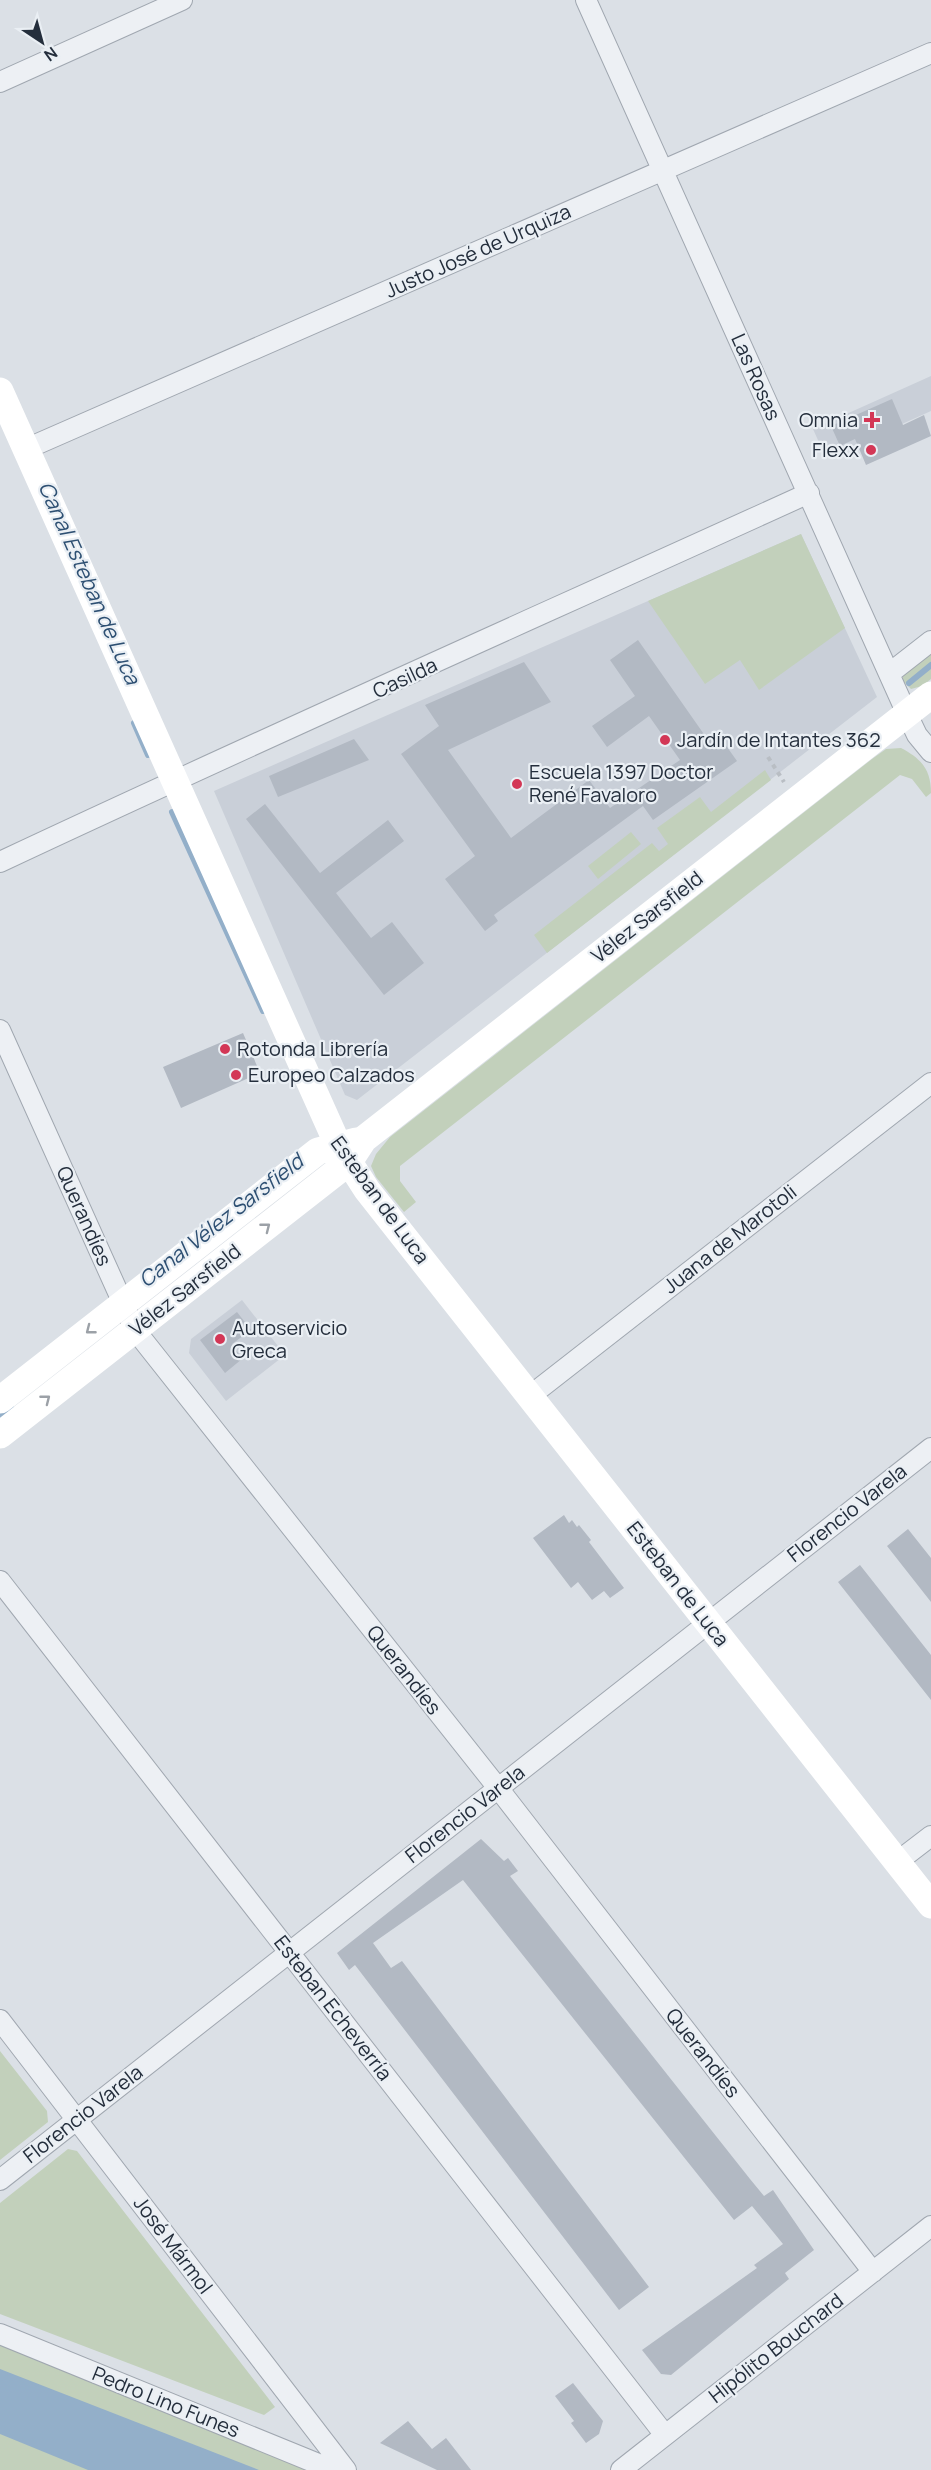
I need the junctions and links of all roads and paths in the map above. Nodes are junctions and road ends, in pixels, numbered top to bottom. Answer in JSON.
{"nodes":[{"id":1,"x":182,"y":0,"type":"edge"},
{"id":2,"x":586,"y":0,"type":"edge"},
{"id":3,"x":931,"y":53,"type":"edge"},
{"id":4,"x":0,"y":82,"type":"edge"},
{"id":5,"x":663,"y":170,"type":"junction"},
{"id":6,"x":0,"y":391,"type":"edge"},
{"id":7,"x":26,"y":449,"type":"junction"},
{"id":8,"x":809,"y":493,"type":"junction"},
{"id":9,"x":931,"y":641,"type":"edge"},
{"id":10,"x":890,"y":673,"type":"junction"},
{"id":11,"x":931,"y":695,"type":"edge"},
{"id":12,"x":907,"y":714,"type":"junction"},
{"id":13,"x":931,"y":752,"type":"edge"},
{"id":14,"x":174,"y":780,"type":"junction"},
{"id":15,"x":0,"y":862,"type":"edge"},
{"id":16,"x":0,"y":1030,"type":"edge"},
{"id":17,"x":931,"y":1083,"type":"edge"},
{"id":18,"x":350,"y":1149,"type":"junction"},
{"id":19,"x":123,"y":1303,"type":"junction"},
{"id":20,"x":135,"y":1330,"type":"junction"},
{"id":21,"x":530,"y":1396,"type":"junction"},
{"id":22,"x":0,"y":1400,"type":"edge"},
{"id":23,"x":0,"y":1435,"type":"edge"},
{"id":24,"x":931,"y":1448,"type":"edge"},
{"id":25,"x":0,"y":1581,"type":"edge"},
{"id":26,"x":708,"y":1623,"type":"junction"},
{"id":27,"x":498,"y":1788,"type":"junction"},
{"id":28,"x":931,"y":1836,"type":"edge"},
{"id":29,"x":897,"y":1863,"type":"junction"},
{"id":30,"x":931,"y":1905,"type":"edge"},
{"id":31,"x":290,"y":1951,"type":"junction"},
{"id":32,"x":0,"y":2020,"type":"edge"},
{"id":33,"x":77,"y":2119,"type":"junction"},
{"id":34,"x":0,"y":2180,"type":"edge"},
{"id":35,"x":931,"y":2226,"type":"edge"},
{"id":36,"x":873,"y":2272,"type":"junction"},
{"id":37,"x":0,"y":2334,"type":"edge"},
{"id":38,"x":665,"y":2435,"type":"junction"},
{"id":39,"x":333,"y":2470,"type":"edge"},
{"id":40,"x":346,"y":2470,"type":"edge"},
{"id":41,"x":621,"y":2470,"type":"edge"}],
"edges":[{"from":1,"to":4,"type":"street"},
{"from":2,"to":5,"type":"street","name":"Las Rosas"},
{"from":3,"to":5,"type":"street","name":"Justo José de Urquiza"},
{"from":5,"to":7,"type":"street","name":"Justo José de Urquiza"},
{"from":5,"to":8,"type":"street","name":"Las Rosas"},
{"from":6,"to":7,"type":"street","name":"Esteban de Luca"},
{"from":7,"to":14,"type":"street","name":"Esteban de Luca"},
{"from":8,"to":10,"type":"street","name":"Las Rosas"},
{"from":8,"to":14,"type":"street","name":"Casilda"},
{"from":9,"to":10,"type":"street"},
{"from":10,"to":12,"type":"street","name":"Las Rosas"},
{"from":11,"to":12,"type":"street","name":"Vélez Sarsfield"},
{"from":12,"to":13,"type":"street","name":"Las Rosas"},
{"from":12,"to":18,"type":"street","name":"Vélez Sarsfield"},
{"from":14,"to":15,"type":"street","name":"Casilda"},
{"from":14,"to":18,"type":"street","name":"Esteban de Luca"},
{"from":16,"to":19,"type":"street","name":"Querandíes"},
{"from":17,"to":21,"type":"street","name":"Juana de Marotoli"},
{"from":18,"to":19,"type":"street","name":"Vélez Sarsfield"},
{"from":20,"to":18,"type":"street","name":"Vélez Sarsfield","one_way":true},
{"from":18,"to":21,"type":"street","name":"Esteban de Luca"},
{"from":19,"to":20,"type":"street","name":"Querandíes"},
{"from":19,"to":22,"type":"street","name":"Vélez Sarsfield","one_way":true},
{"from":23,"to":20,"type":"street","name":"Vélez Sarsfield","one_way":true},
{"from":20,"to":27,"type":"street","name":"Querandíes"},
{"from":21,"to":26,"type":"street","name":"Esteban de Luca"},
{"from":24,"to":26,"type":"street","name":"Florencio Varela"},
{"from":25,"to":31,"type":"street","name":"Esteban Echeverría"},
{"from":26,"to":27,"type":"street","name":"Florencio Varela"},
{"from":26,"to":29,"type":"street","name":"Esteban de Luca"},
{"from":27,"to":31,"type":"street","name":"Florencio Varela"},
{"from":27,"to":36,"type":"street","name":"Querandíes"},
{"from":28,"to":29,"type":"street"},
{"from":29,"to":30,"type":"street","name":"Esteban de Luca"},
{"from":31,"to":33,"type":"street","name":"Florencio Varela"},
{"from":31,"to":38,"type":"street","name":"Esteban Echeverría"},
{"from":32,"to":33,"type":"street","name":"José Mármol"},
{"from":33,"to":34,"type":"street","name":"Florencio Varela"},
{"from":33,"to":40,"type":"street","name":"José Mármol"},
{"from":35,"to":36,"type":"street","name":"Hipólito Bouchard"},
{"from":36,"to":38,"type":"street","name":"Hipólito Bouchard"},
{"from":37,"to":39,"type":"street","name":"Pedro Lino Funes"},
{"from":38,"to":41,"type":"street","name":"Hipólito Bouchard"}]}
